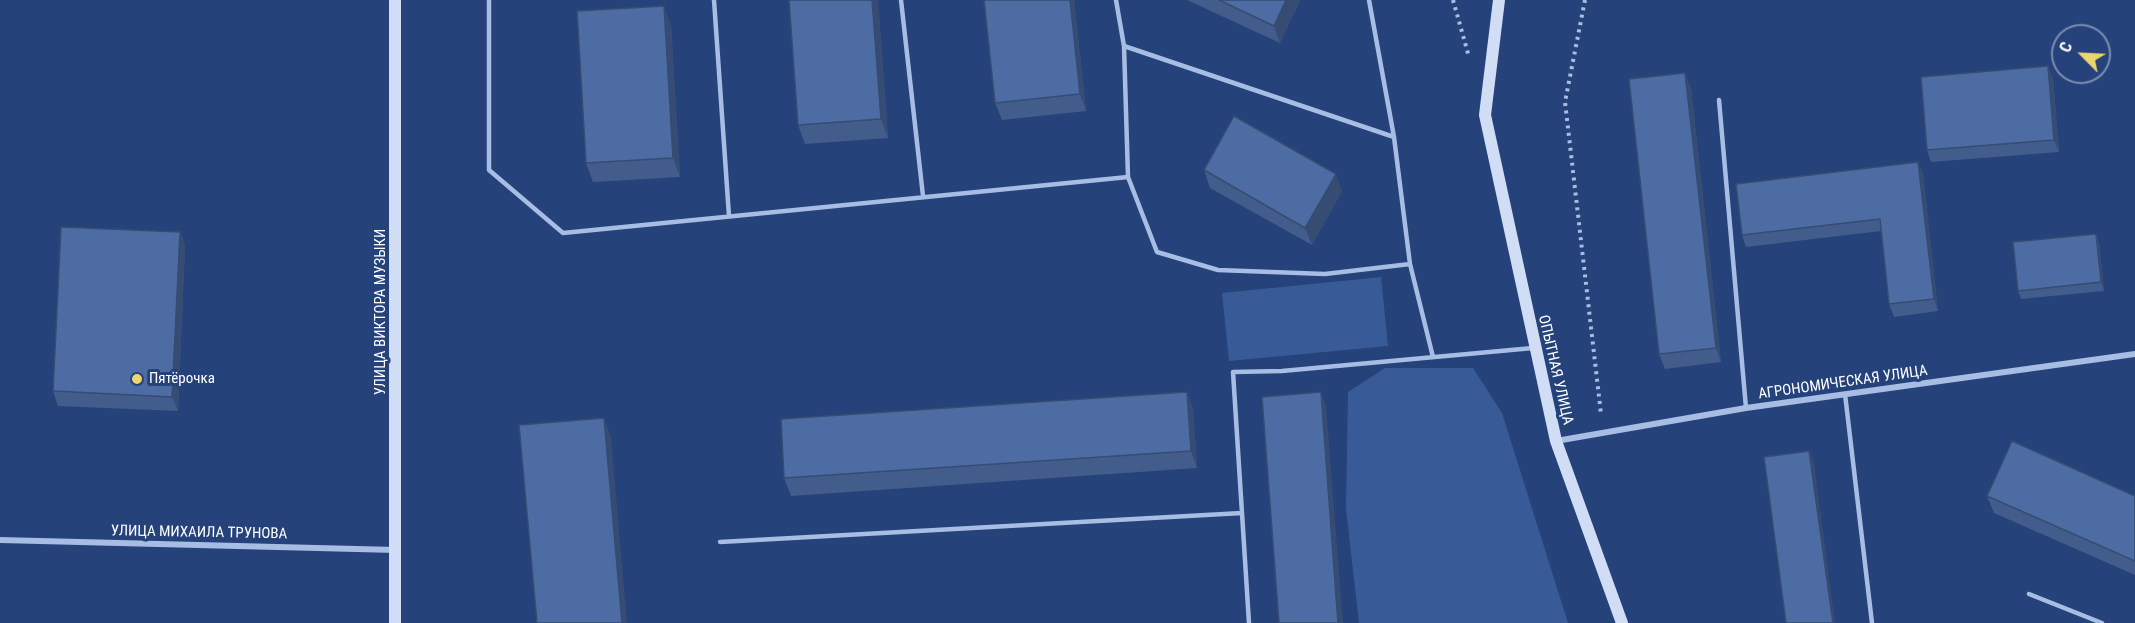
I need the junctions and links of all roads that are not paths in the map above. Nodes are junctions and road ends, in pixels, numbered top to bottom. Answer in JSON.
{"nodes":[{"id":1,"x":395,"y":0,"type":"edge"},
{"id":2,"x":489,"y":0,"type":"edge"},
{"id":3,"x":714,"y":0,"type":"edge"},
{"id":4,"x":901,"y":0,"type":"edge"},
{"id":5,"x":1116,"y":0,"type":"edge"},
{"id":6,"x":1369,"y":0,"type":"edge"},
{"id":7,"x":1499,"y":0,"type":"edge"},
{"id":8,"x":1124,"y":46,"type":"junction"},
{"id":9,"x":1719,"y":100,"type":"dead end"},
{"id":10,"x":1394,"y":137,"type":"junction"},
{"id":11,"x":1128,"y":177,"type":"junction"},
{"id":12,"x":923,"y":196,"type":"junction"},
{"id":13,"x":729,"y":216,"type":"junction"},
{"id":14,"x":1410,"y":264,"type":"junction"},
{"id":15,"x":1535,"y":348,"type":"junction"},
{"id":16,"x":2135,"y":354,"type":"edge"},
{"id":17,"x":1433,"y":357,"type":"junction"},
{"id":18,"x":1845,"y":394,"type":"junction"},
{"id":19,"x":1746,"y":408,"type":"junction"},
{"id":20,"x":1556,"y":441,"type":"junction"},
{"id":21,"x":1242,"y":513,"type":"junction"},
{"id":22,"x":0,"y":540,"type":"edge"},
{"id":23,"x":720,"y":542,"type":"dead end"},
{"id":24,"x":396,"y":550,"type":"junction"},
{"id":25,"x":2029,"y":594,"type":"dead end"},
{"id":26,"x":395,"y":623,"type":"edge"},
{"id":27,"x":1249,"y":623,"type":"edge"},
{"id":28,"x":1622,"y":623,"type":"edge"},
{"id":29,"x":1872,"y":623,"type":"edge"},
{"id":30,"x":2102,"y":623,"type":"edge"}],
"edges":[{"from":1,"to":24,"type":"street","name":"УЛИЦА ВИКТОРА МУЗЫКИ"},
{"from":2,"to":13,"type":"lane"},
{"from":3,"to":13,"type":"lane"},
{"from":4,"to":12,"type":"lane"},
{"from":5,"to":8,"type":"lane"},
{"from":6,"to":10,"type":"lane"},
{"from":7,"to":15,"type":"street","name":"ОПЫТНАЯ УЛИЦА"},
{"from":8,"to":10,"type":"lane"},
{"from":8,"to":11,"type":"lane"},
{"from":9,"to":19,"type":"lane"},
{"from":10,"to":14,"type":"lane"},
{"from":11,"to":12,"type":"lane"},
{"from":11,"to":14,"type":"lane"},
{"from":12,"to":13,"type":"lane"},
{"from":14,"to":17,"type":"lane"},
{"from":15,"to":17,"type":"lane"},
{"from":15,"to":20,"type":"street","name":"ОПЫТНАЯ УЛИЦА"},
{"from":16,"to":18,"type":"street","name":"АГРОНОМИЧЕСКАЯ УЛИЦА"},
{"from":17,"to":21,"type":"lane"},
{"from":18,"to":19,"type":"street","name":"АГРОНОМИЧЕСКАЯ УЛИЦА"},
{"from":18,"to":29,"type":"lane"},
{"from":19,"to":20,"type":"street","name":"АГРОНОМИЧЕСКАЯ УЛИЦА"},
{"from":20,"to":28,"type":"street","name":"ОПЫТНАЯ УЛИЦА"},
{"from":21,"to":23,"type":"lane"},
{"from":21,"to":27,"type":"lane"},
{"from":22,"to":24,"type":"street","name":"УЛИЦА МИХАИЛА ТРУНОВА"},
{"from":24,"to":26,"type":"street","name":"УЛИЦА ВИКТОРА МУЗЫКИ"},
{"from":25,"to":30,"type":"lane"}]}
